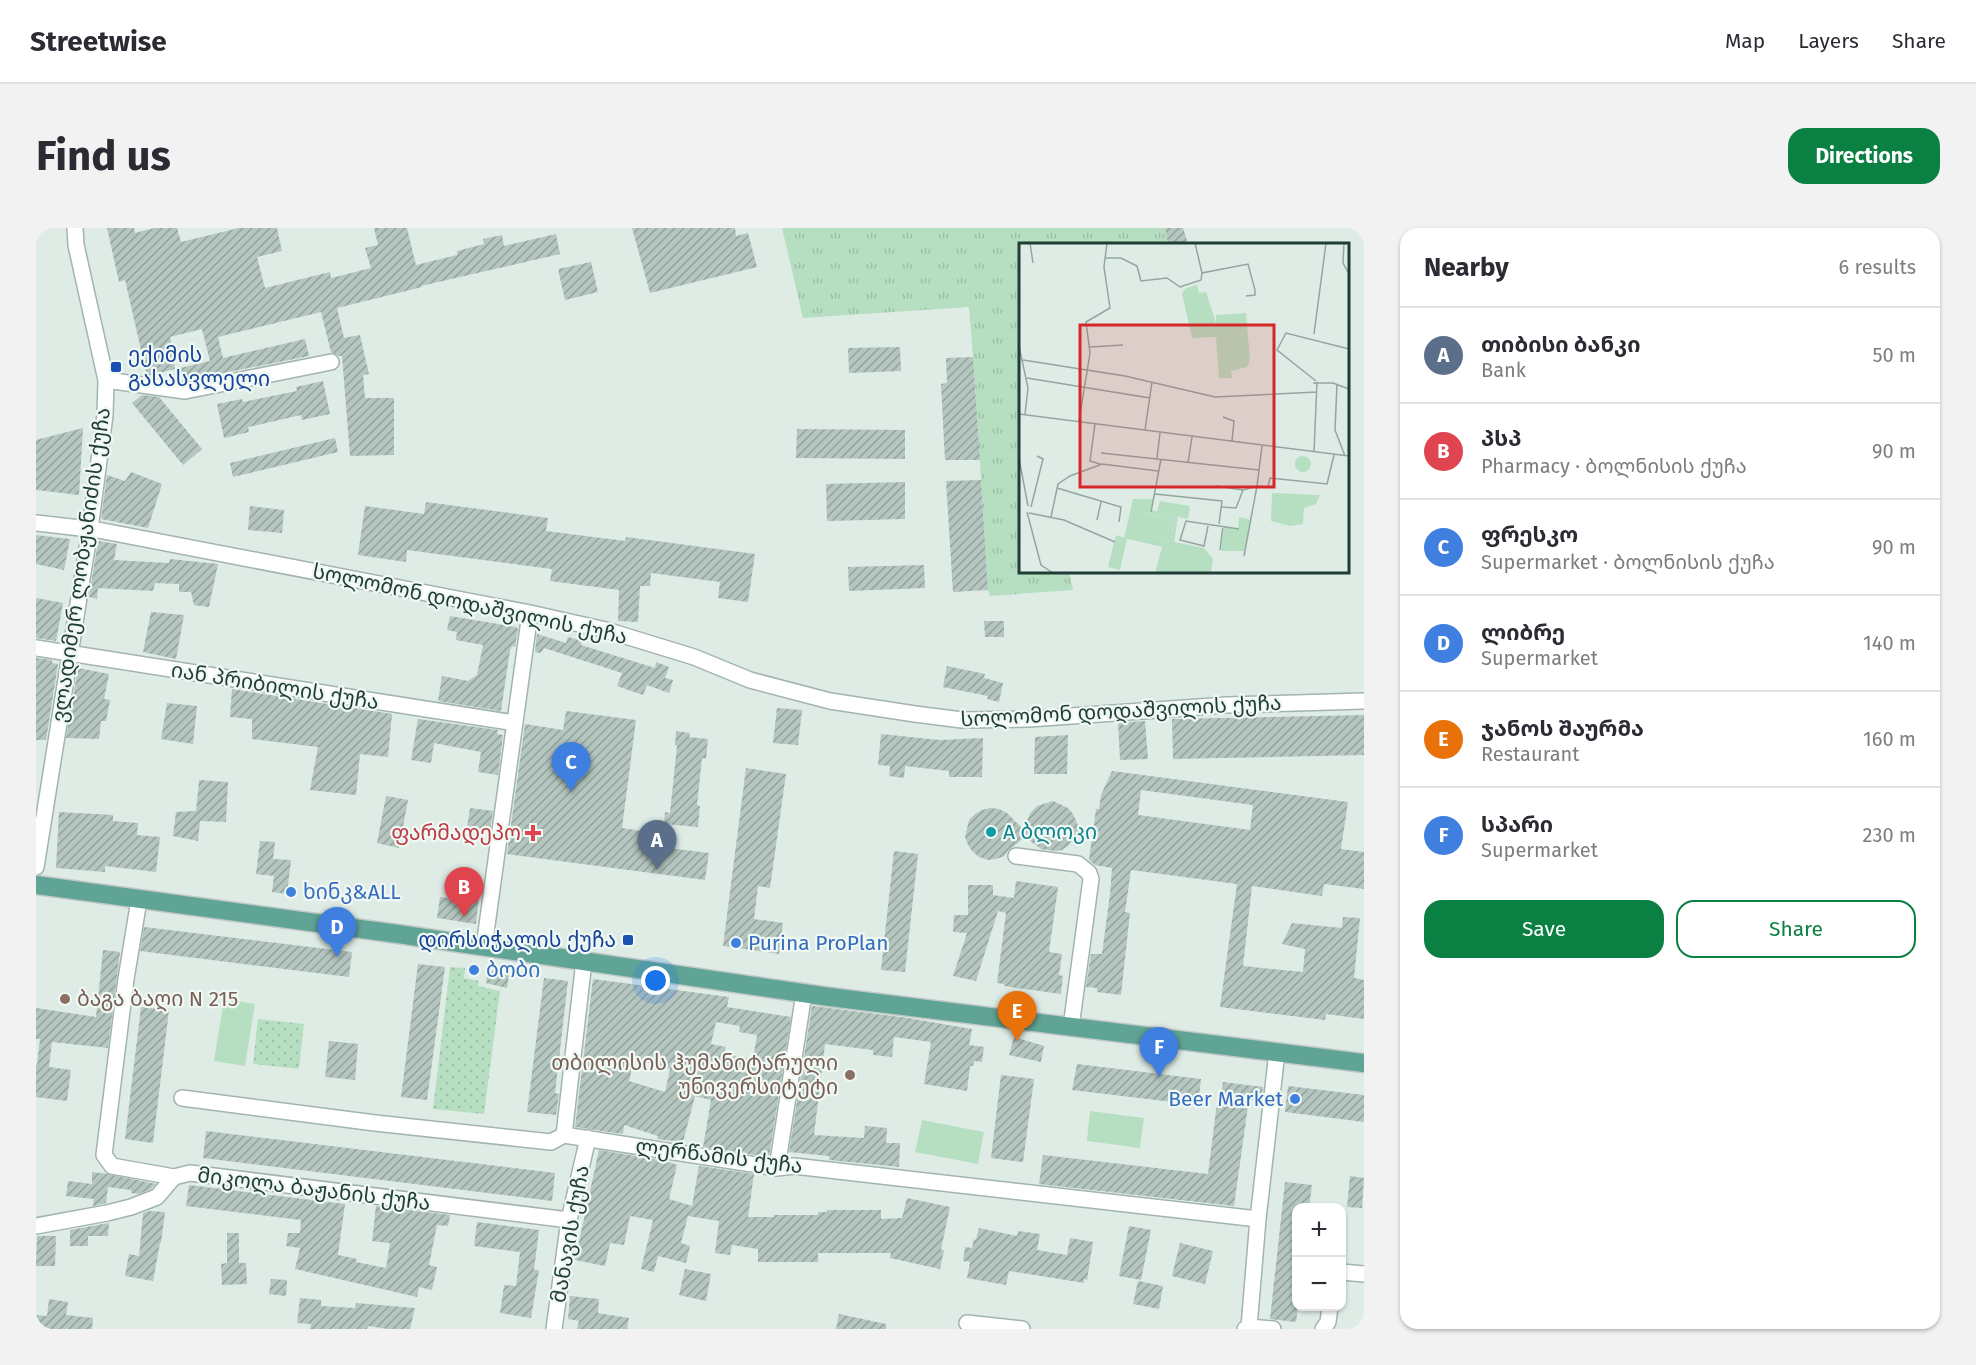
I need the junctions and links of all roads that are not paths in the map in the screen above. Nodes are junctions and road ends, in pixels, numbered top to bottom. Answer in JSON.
{"nodes":[{"id":1,"x":75,"y":228,"type":"edge"},
{"id":2,"x":331,"y":362,"type":"dead end"},
{"id":3,"x":106,"y":380,"type":"junction"},
{"id":4,"x":36,"y":523,"type":"edge"},
{"id":5,"x":90,"y":529,"type":"junction"},
{"id":6,"x":530,"y":613,"type":"junction"},
{"id":7,"x":36,"y":648,"type":"edge"},
{"id":8,"x":69,"y":653,"type":"junction"},
{"id":9,"x":1364,"y":701,"type":"edge"},
{"id":10,"x":515,"y":723,"type":"junction"},
{"id":11,"x":1016,"y":856,"type":"dead end"},
{"id":12,"x":36,"y":867,"type":"edge"},
{"id":13,"x":36,"y":885,"type":"edge"},
{"id":14,"x":139,"y":900,"type":"junction"},
{"id":15,"x":484,"y":947,"type":"junction"},
{"id":16,"x":584,"y":961,"type":"junction"},
{"id":17,"x":804,"y":993,"type":"junction"},
{"id":18,"x":1071,"y":1027,"type":"junction"},
{"id":19,"x":1277,"y":1052,"type":"junction"},
{"id":20,"x":1364,"y":1063,"type":"edge"},
{"id":21,"x":182,"y":1098,"type":"dead end"},
{"id":22,"x":564,"y":1135,"type":"junction"},
{"id":23,"x":588,"y":1138,"type":"junction"},
{"id":24,"x":777,"y":1168,"type":"junction"},
{"id":25,"x":174,"y":1177,"type":"junction"},
{"id":26,"x":1258,"y":1219,"type":"junction"},
{"id":27,"x":569,"y":1220,"type":"junction"},
{"id":28,"x":36,"y":1226,"type":"edge"},
{"id":29,"x":1346,"y":1273,"type":"edge"},
{"id":30,"x":1364,"y":1275,"type":"edge"},
{"id":31,"x":1329,"y":1311,"type":"edge"},
{"id":32,"x":968,"y":1323,"type":"dead end"},
{"id":33,"x":1247,"y":1328,"type":"edge"},
{"id":34,"x":554,"y":1329,"type":"edge"},
{"id":35,"x":1022,"y":1329,"type":"edge"},
{"id":36,"x":1273,"y":1329,"type":"edge"},
{"id":37,"x":1323,"y":1329,"type":"edge"}],
"edges":[{"from":1,"to":3,"type":"street","name":"ვლადიმერ ლობჟანიძის ქუჩა"},
{"from":2,"to":3,"type":"street"},
{"from":3,"to":5,"type":"street","name":"ვლადიმერ ლობჟანიძის ქუჩა"},
{"from":4,"to":5,"type":"street","name":"სოლომონ დოდაშვილის ქუჩა"},
{"from":5,"to":6,"type":"street","name":"სოლომონ დოდაშვილის ქუჩა"},
{"from":5,"to":8,"type":"street","name":"ვლადიმერ ლობჟანიძის ქუჩა"},
{"from":6,"to":9,"type":"street","name":"სოლომონ დოდაშვილის ქუჩა"},
{"from":6,"to":10,"type":"street"},
{"from":7,"to":8,"type":"street","name":"იან პრიბილის ქუჩა"},
{"from":8,"to":10,"type":"street","name":"იან პრიბილის ქუჩა"},
{"from":8,"to":12,"type":"street","name":"ვლადიმერ ლობჟანიძის ქუჩა"},
{"from":10,"to":15,"type":"street"},
{"from":11,"to":18,"type":"street"},
{"from":13,"to":14,"type":"main road"},
{"from":14,"to":15,"type":"main road"},
{"from":14,"to":25,"type":"street"},
{"from":15,"to":16,"type":"main road"},
{"from":16,"to":17,"type":"main road"},
{"from":16,"to":22,"type":"street"},
{"from":17,"to":18,"type":"main road"},
{"from":17,"to":24,"type":"street"},
{"from":18,"to":19,"type":"main road"},
{"from":19,"to":20,"type":"main road"},
{"from":19,"to":26,"type":"street"},
{"from":21,"to":22,"type":"street","name":"ლერწამის ქუჩა"},
{"from":22,"to":23,"type":"street","name":"ლერწამის ქუჩა"},
{"from":23,"to":24,"type":"street","name":"ლერწამის ქუჩა"},
{"from":23,"to":27,"type":"street","name":"მანავის ქუჩა"},
{"from":24,"to":26,"type":"street","name":"ლერწამის ქუჩა"},
{"from":25,"to":27,"type":"street","name":"მიკოლა ბაჟანის ქუჩა"},
{"from":25,"to":28,"type":"street","name":"მიკოლა ბაჟანის ქუჩა"},
{"from":26,"to":33,"type":"street"},
{"from":27,"to":34,"type":"street","name":"მანავის ქუჩა"},
{"from":29,"to":30,"type":"street"},
{"from":31,"to":37,"type":"street"},
{"from":32,"to":35,"type":"street"},
{"from":33,"to":36,"type":"street"}]}
